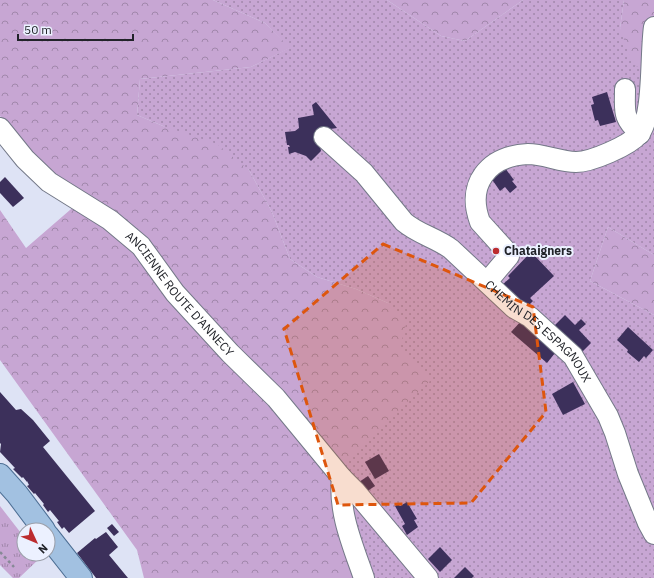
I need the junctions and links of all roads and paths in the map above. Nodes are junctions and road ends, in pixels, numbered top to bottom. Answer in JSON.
{"nodes":[{"id":1,"x":654,"y":27,"type":"edge"},
{"id":2,"x":625,"y":89,"type":"dead end"},
{"id":3,"x":0,"y":128,"type":"edge"},
{"id":4,"x":640,"y":134,"type":"junction"},
{"id":5,"x":324,"y":137,"type":"dead end"},
{"id":6,"x":487,"y":282,"type":"junction"},
{"id":7,"x":0,"y":475,"type":"edge"},
{"id":8,"x":342,"y":478,"type":"junction"},
{"id":9,"x":38,"y":522,"type":"edge"},
{"id":10,"x":654,"y":534,"type":"edge"},
{"id":11,"x":56,"y":546,"type":"edge"},
{"id":12,"x":0,"y":552,"type":"edge"},
{"id":13,"x":14,"y":567,"type":"dead end"},
{"id":14,"x":81,"y":578,"type":"edge"},
{"id":15,"x":364,"y":578,"type":"edge"},
{"id":16,"x":428,"y":578,"type":"edge"}],
"edges":[{"from":1,"to":4,"type":"street"},
{"from":2,"to":4,"type":"street"},
{"from":3,"to":8,"type":"street","name":"ANCIENNE ROUTE D'ANNECY"},
{"from":4,"to":6,"type":"street","name":"CHEMIN DES ESPAGNOUX"},
{"from":5,"to":6,"type":"street"},
{"from":6,"to":10,"type":"street","name":"CHEMIN DES ESPAGNOUX"},
{"from":7,"to":9,"type":"main road"},
{"from":8,"to":15,"type":"street"},
{"from":8,"to":16,"type":"street","name":"ANCIENNE ROUTE D'ANNECY"},
{"from":11,"to":14,"type":"main road"},
{"from":12,"to":13,"type":"path"}]}
